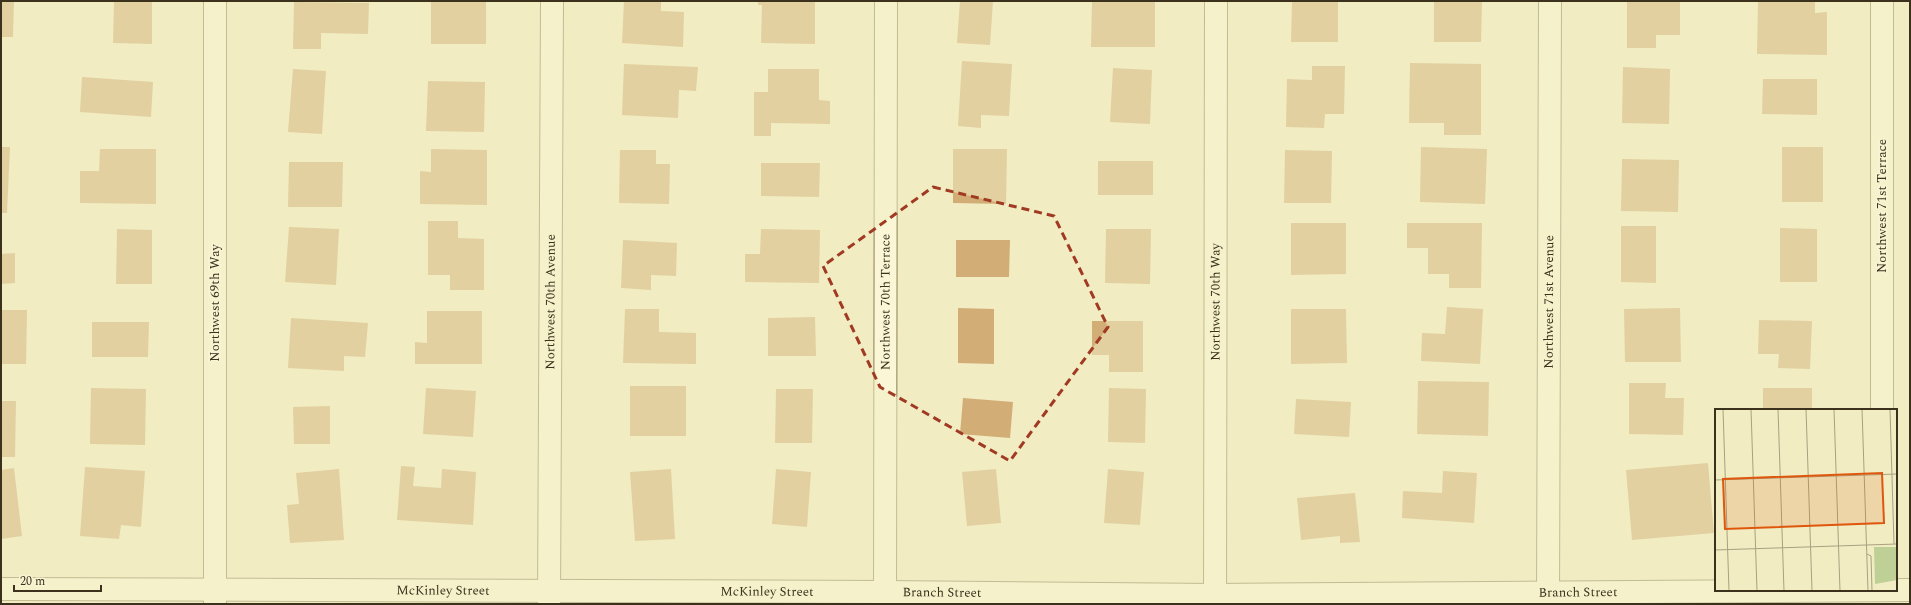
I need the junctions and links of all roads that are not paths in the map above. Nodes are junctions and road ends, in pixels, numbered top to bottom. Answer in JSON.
{"nodes":[{"id":1,"x":215,"y":1,"type":"edge"},
{"id":2,"x":552,"y":1,"type":"edge"},
{"id":3,"x":886,"y":1,"type":"edge"},
{"id":4,"x":1216,"y":1,"type":"edge"},
{"id":5,"x":1550,"y":1,"type":"edge"},
{"id":6,"x":1882,"y":1,"type":"edge"},
{"id":7,"x":1882,"y":409,"type":"edge"},
{"id":8,"x":1,"y":589,"type":"edge"},
{"id":9,"x":1910,"y":590,"type":"edge"},
{"id":10,"x":1882,"y":595,"type":"edge"},
{"id":11,"x":215,"y":597,"type":"edge"},
{"id":12,"x":549,"y":598,"type":"edge"},
{"id":13,"x":885,"y":598,"type":"edge"},
{"id":14,"x":1548,"y":598,"type":"edge"},
{"id":15,"x":1215,"y":600,"type":"edge"}],
"edges":[{"from":1,"to":11,"type":"street","name":"Northwest 69th Way"},
{"from":2,"to":12,"type":"street","name":"Northwest 70th Avenue"},
{"from":3,"to":13,"type":"street","name":"Northwest 70th Terrace"},
{"from":4,"to":15,"type":"street","name":"Northwest 70th Way"},
{"from":5,"to":14,"type":"street","name":"Northwest 71st Avenue"},
{"from":6,"to":7,"type":"street","name":"Northwest 71st Terrace"},
{"from":8,"to":11,"type":"street","name":"McKinley Street"},
{"from":9,"to":10,"type":"street","name":"Branch Street"},
{"from":10,"to":14,"type":"street","name":"Branch Street"},
{"from":11,"to":12,"type":"street","name":"McKinley Street"},
{"from":12,"to":13,"type":"street","name":"McKinley Street"},
{"from":13,"to":15,"type":"street","name":"Branch Street"},
{"from":14,"to":15,"type":"street","name":"Branch Street"}]}
